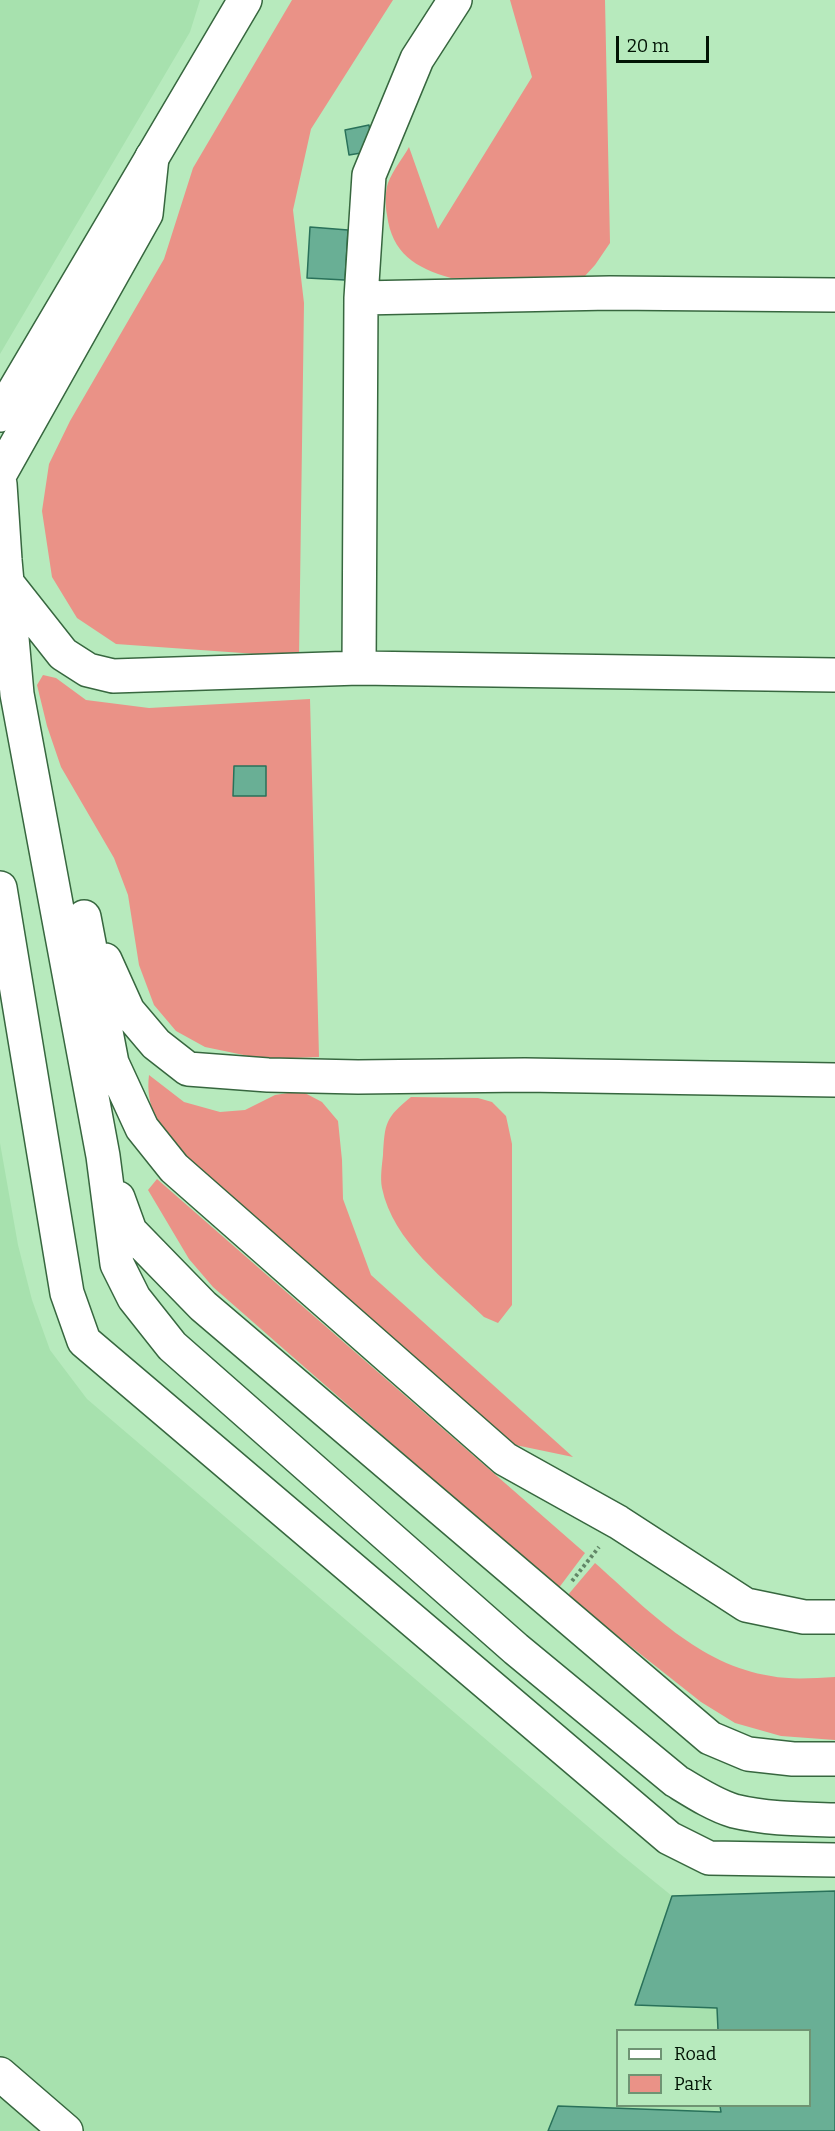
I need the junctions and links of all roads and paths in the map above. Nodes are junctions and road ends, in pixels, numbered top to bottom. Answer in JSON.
{"nodes":[{"id":1,"x":228,"y":0,"type":"edge"},
{"id":2,"x":245,"y":0,"type":"edge"},
{"id":3,"x":455,"y":0,"type":"edge"},
{"id":4,"x":197,"y":81,"type":"junction"},
{"id":5,"x":152,"y":157,"type":"junction"},
{"id":6,"x":835,"y":295,"type":"edge"},
{"id":7,"x":361,"y":298,"type":"junction"},
{"id":8,"x":0,"y":415,"type":"edge"},
{"id":9,"x":0,"y":474,"type":"edge"},
{"id":10,"x":0,"y":484,"type":"edge"},
{"id":11,"x":7,"y":583,"type":"junction"},
{"id":12,"x":359,"y":668,"type":"junction"},
{"id":13,"x":835,"y":675,"type":"edge"},
{"id":14,"x":17,"y":694,"type":"junction"},
{"id":15,"x":0,"y":888,"type":"edge"},
{"id":16,"x":84,"y":917,"type":"junction"},
{"id":17,"x":835,"y":1080,"type":"edge"},
{"id":18,"x":103,"y":1156,"type":"junction"},
{"id":19,"x":835,"y":1617,"type":"edge"},
{"id":20,"x":835,"y":1759,"type":"edge"},
{"id":21,"x":835,"y":1820,"type":"edge"},
{"id":22,"x":835,"y":1860,"type":"edge"},
{"id":23,"x":0,"y":2074,"type":"edge"},
{"id":24,"x":66,"y":2131,"type":"edge"}],
"edges":[{"from":1,"to":4,"type":"main road"},
{"from":2,"to":4,"type":"main road"},
{"from":3,"to":7,"type":"main road"},
{"from":4,"to":5,"type":"main road"},
{"from":5,"to":8,"type":"main road"},
{"from":5,"to":9,"type":"main road"},
{"from":6,"to":7,"type":"main road"},
{"from":7,"to":12,"type":"main road"},
{"from":10,"to":11,"type":"main road"},
{"from":11,"to":12,"type":"main road"},
{"from":11,"to":14,"type":"main road"},
{"from":12,"to":13,"type":"main road"},
{"from":14,"to":16,"type":"main road"},
{"from":14,"to":18,"type":"main road"},
{"from":15,"to":22,"type":"main road"},
{"from":16,"to":17,"type":"main road"},
{"from":16,"to":19,"type":"main road"},
{"from":18,"to":20,"type":"main road"},
{"from":18,"to":21,"type":"main road"},
{"from":23,"to":24,"type":"main road"}]}
